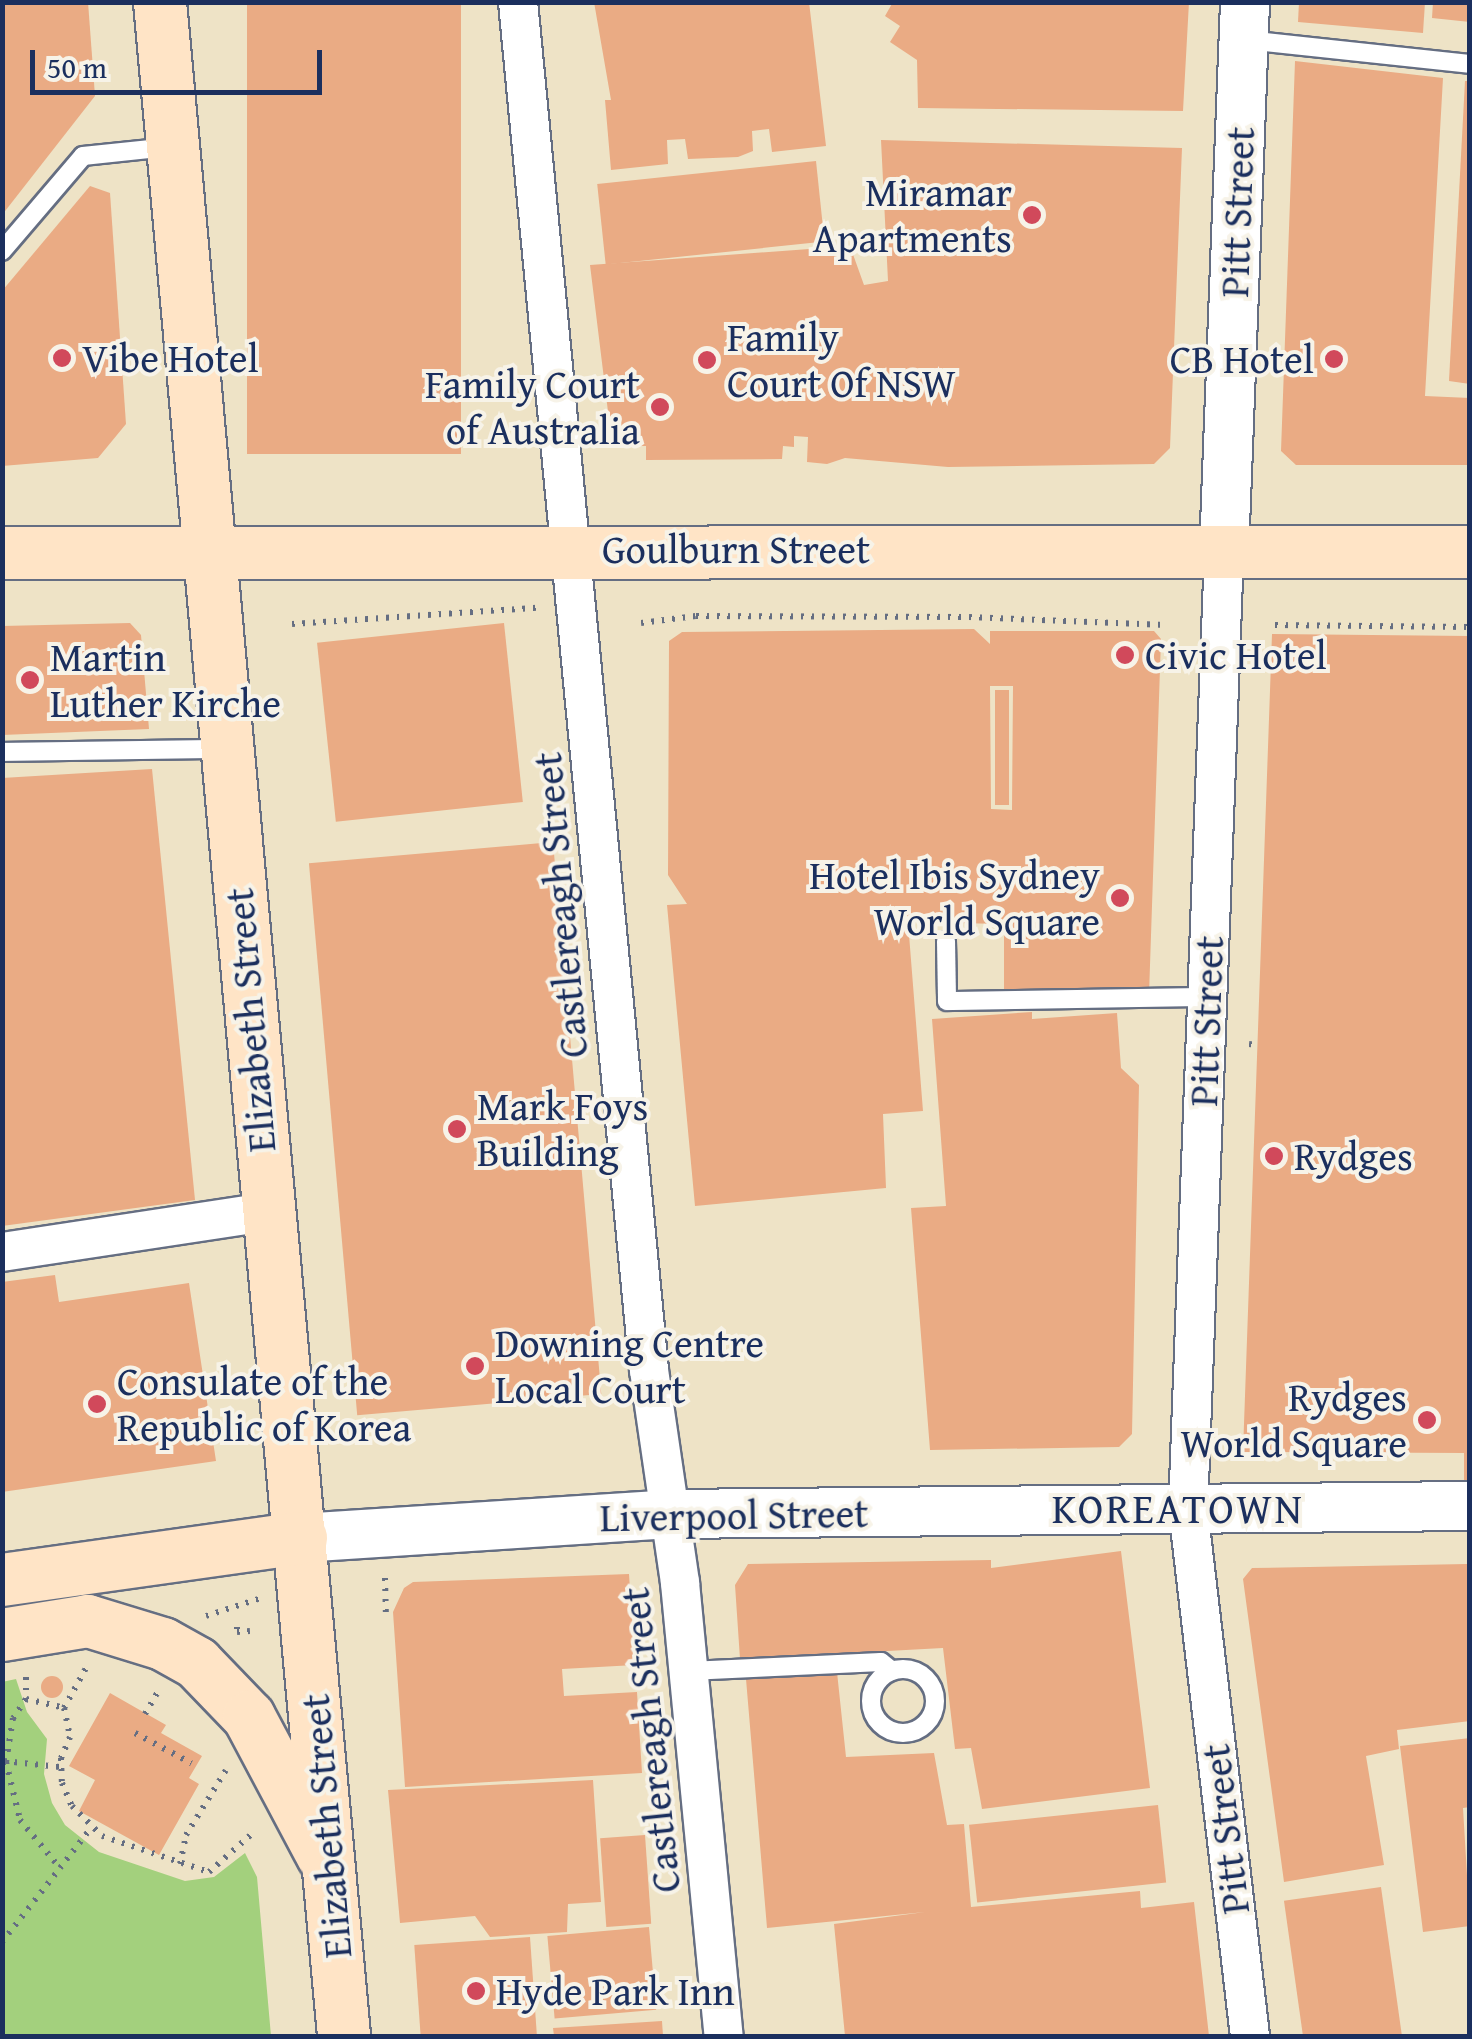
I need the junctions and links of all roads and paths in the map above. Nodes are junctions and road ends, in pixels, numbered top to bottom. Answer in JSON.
{"nodes":[{"id":1,"x":160,"y":2,"type":"edge"},
{"id":2,"x":518,"y":2,"type":"edge"},
{"id":3,"x":1244,"y":21,"type":"edge"},
{"id":4,"x":1470,"y":64,"type":"edge"},
{"id":5,"x":172,"y":146,"type":"junction"},
{"id":6,"x":2,"y":250,"type":"edge"},
{"id":7,"x":573,"y":548,"type":"junction"},
{"id":8,"x":210,"y":550,"type":"junction"},
{"id":9,"x":1224,"y":552,"type":"junction"},
{"id":10,"x":1470,"y":552,"type":"edge"},
{"id":11,"x":2,"y":553,"type":"edge"},
{"id":12,"x":536,"y":608,"type":"dead end"},
{"id":13,"x":640,"y":623,"type":"dead end"},
{"id":14,"x":292,"y":624,"type":"dead end"},
{"id":15,"x":1166,"y":625,"type":"dead end"},
{"id":16,"x":1274,"y":625,"type":"dead end"},
{"id":17,"x":1470,"y":626,"type":"edge"},
{"id":18,"x":227,"y":748,"type":"junction"},
{"id":19,"x":2,"y":752,"type":"edge"},
{"id":20,"x":946,"y":941,"type":"dead end"},
{"id":21,"x":1207,"y":997,"type":"junction"},
{"id":22,"x":267,"y":1212,"type":"junction"},
{"id":23,"x":2,"y":1252,"type":"edge"},
{"id":24,"x":1470,"y":1506,"type":"edge"},
{"id":25,"x":1188,"y":1509,"type":"junction"},
{"id":26,"x":668,"y":1514,"type":"junction"},
{"id":27,"x":301,"y":1538,"type":"junction"},
{"id":28,"x":385,"y":1578,"type":"dead end"},
{"id":29,"x":2,"y":1580,"type":"edge"},
{"id":30,"x":386,"y":1619,"type":"dead end"},
{"id":31,"x":237,"y":1627,"type":"dead end"},
{"id":32,"x":250,"y":1631,"type":"dead end"},
{"id":33,"x":14,"y":1651,"type":"edge"},
{"id":34,"x":689,"y":1670,"type":"junction"},
{"id":35,"x":106,"y":1671,"type":"dead end"},
{"id":36,"x":892,"y":1671,"type":"dead end"},
{"id":37,"x":140,"y":1684,"type":"dead end"},
{"id":38,"x":158,"y":1692,"type":"junction"},
{"id":39,"x":26,"y":1698,"type":"junction"},
{"id":40,"x":174,"y":1701,"type":"dead end"},
{"id":41,"x":64,"y":1708,"type":"junction"},
{"id":42,"x":145,"y":1714,"type":"dead end"},
{"id":43,"x":136,"y":1733,"type":"dead end"},
{"id":44,"x":218,"y":1752,"type":"dead end"},
{"id":45,"x":4,"y":1762,"type":"edge"},
{"id":46,"x":191,"y":1764,"type":"dead end"},
{"id":47,"x":229,"y":1764,"type":"junction"},
{"id":48,"x":60,"y":1767,"type":"junction"},
{"id":49,"x":240,"y":1774,"type":"dead end"},
{"id":50,"x":91,"y":1828,"type":"junction"},
{"id":51,"x":255,"y":1831,"type":"dead end"},
{"id":52,"x":180,"y":1864,"type":"junction"},
{"id":53,"x":60,"y":1868,"type":"junction"},
{"id":54,"x":331,"y":1870,"type":"junction"},
{"id":55,"x":2,"y":1942,"type":"edge"},
{"id":56,"x":344,"y":2036,"type":"edge"},
{"id":57,"x":724,"y":2036,"type":"edge"},
{"id":58,"x":1250,"y":2036,"type":"edge"}],
"edges":[{"from":1,"to":5,"type":"main road","name":"Elizabeth Street"},
{"from":2,"to":7,"type":"street","name":"Castlereagh Street"},
{"from":3,"to":4,"type":"lane"},
{"from":3,"to":9,"type":"street","name":"Pitt Street"},
{"from":5,"to":6,"type":"lane"},
{"from":5,"to":8,"type":"main road","name":"Elizabeth Street"},
{"from":7,"to":8,"type":"main road","name":"Goulburn Street"},
{"from":7,"to":9,"type":"main road","name":"Goulburn Street"},
{"from":7,"to":26,"type":"street","name":"Castlereagh Street"},
{"from":8,"to":11,"type":"main road","name":"Goulburn Street"},
{"from":8,"to":18,"type":"main road","name":"Elizabeth Street"},
{"from":9,"to":10,"type":"main road","name":"Goulburn Street"},
{"from":9,"to":21,"type":"street","name":"Pitt Street"},
{"from":12,"to":14,"type":"path"},
{"from":13,"to":15,"type":"path"},
{"from":16,"to":17,"type":"path"},
{"from":18,"to":19,"type":"lane"},
{"from":18,"to":22,"type":"main road","name":"Elizabeth Street"},
{"from":20,"to":21,"type":"lane"},
{"from":21,"to":25,"type":"street","name":"Pitt Street"},
{"from":22,"to":23,"type":"street"},
{"from":22,"to":27,"type":"main road","name":"Elizabeth Street"},
{"from":24,"to":25,"type":"street","name":"Liverpool Street"},
{"from":25,"to":26,"type":"street","name":"Liverpool Street"},
{"from":25,"to":58,"type":"street","name":"Pitt Street"},
{"from":26,"to":27,"type":"street","name":"Liverpool Street"},
{"from":26,"to":34,"type":"street","name":"Castlereagh Street"},
{"from":27,"to":29,"type":"main road","name":"Liverpool Street"},
{"from":27,"to":54,"type":"main road","name":"Elizabeth Street"},
{"from":28,"to":30,"type":"path"},
{"from":31,"to":32,"type":"path"},
{"from":33,"to":39,"type":"path"},
{"from":33,"to":54,"type":"main road"},
{"from":34,"to":36,"type":"lane"},
{"from":34,"to":57,"type":"street","name":"Castlereagh Street"},
{"from":35,"to":41,"type":"path"},
{"from":37,"to":38,"type":"path"},
{"from":38,"to":40,"type":"path"},
{"from":38,"to":42,"type":"path"},
{"from":39,"to":41,"type":"path"},
{"from":39,"to":45,"type":"path"},
{"from":41,"to":48,"type":"path"},
{"from":43,"to":46,"type":"path"},
{"from":44,"to":47,"type":"path"},
{"from":45,"to":48,"type":"path"},
{"from":45,"to":53,"type":"path"},
{"from":47,"to":49,"type":"path"},
{"from":47,"to":52,"type":"path"},
{"from":48,"to":50,"type":"path"},
{"from":50,"to":52,"type":"path"},
{"from":50,"to":53,"type":"path"},
{"from":51,"to":52,"type":"path"},
{"from":53,"to":55,"type":"path"},
{"from":54,"to":56,"type":"main road","name":"Elizabeth Street"}]}
